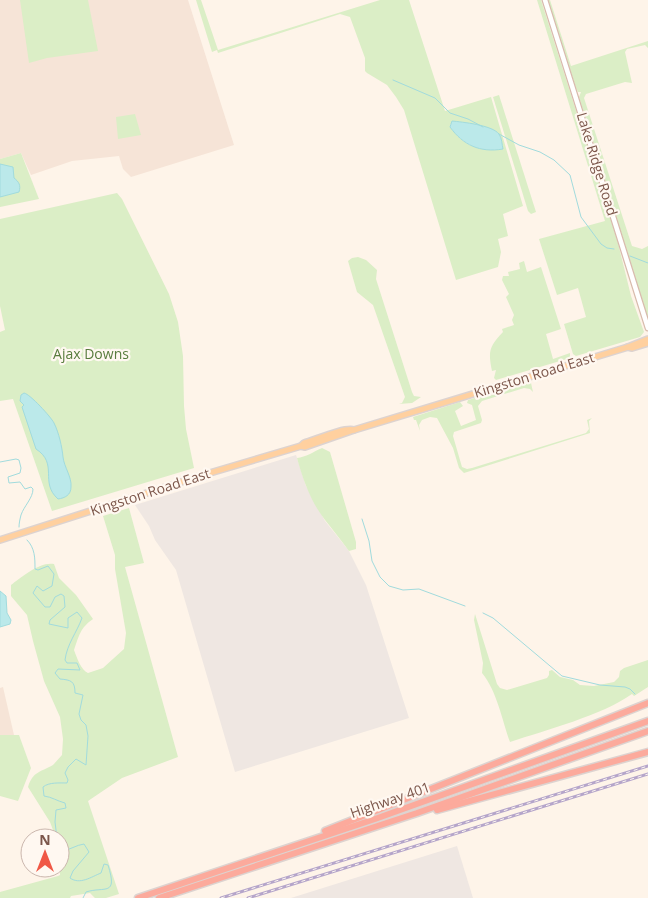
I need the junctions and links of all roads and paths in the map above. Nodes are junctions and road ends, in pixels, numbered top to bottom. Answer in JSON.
{"nodes":[{"id":1,"x":545,"y":0,"type":"edge"},
{"id":2,"x":648,"y":328,"type":"edge"},
{"id":3,"x":648,"y":339,"type":"edge"},
{"id":4,"x":648,"y":343,"type":"edge"},
{"id":5,"x":628,"y":347,"type":"junction"},
{"id":6,"x":0,"y":540,"type":"edge"},
{"id":7,"x":648,"y":698,"type":"edge"},
{"id":8,"x":648,"y":703,"type":"edge"},
{"id":9,"x":648,"y":717,"type":"edge"},
{"id":10,"x":648,"y":721,"type":"edge"},
{"id":11,"x":583,"y":728,"type":"junction"},
{"id":12,"x":648,"y":732,"type":"edge"},
{"id":13,"x":589,"y":742,"type":"junction"},
{"id":14,"x":648,"y":752,"type":"edge"},
{"id":15,"x":417,"y":813,"type":"junction"},
{"id":16,"x":296,"y":844,"type":"junction"},
{"id":17,"x":138,"y":898,"type":"edge"},
{"id":18,"x":159,"y":898,"type":"edge"}],
"edges":[{"from":1,"to":2,"type":"main road","name":"Lake Ridge Road"},
{"from":3,"to":5,"type":"main road","name":"Kingston Road East"},
{"from":4,"to":5,"type":"main road","name":"Kingston Road East"},
{"from":5,"to":6,"type":"main road","name":"Kingston Road East"},
{"from":7,"to":11,"type":"highway"},
{"from":8,"to":11,"type":"highway"},
{"from":9,"to":13,"type":"highway"},
{"from":10,"to":13,"type":"highway","name":"Highway 401"},
{"from":11,"to":16,"type":"highway"},
{"from":12,"to":15,"type":"highway","name":"Highway 401"},
{"from":13,"to":16,"type":"highway","name":"Highway 401"},
{"from":14,"to":15,"type":"highway"},
{"from":15,"to":18,"type":"highway","name":"Highway 401"},
{"from":16,"to":17,"type":"highway","name":"Highway 401"}]}
